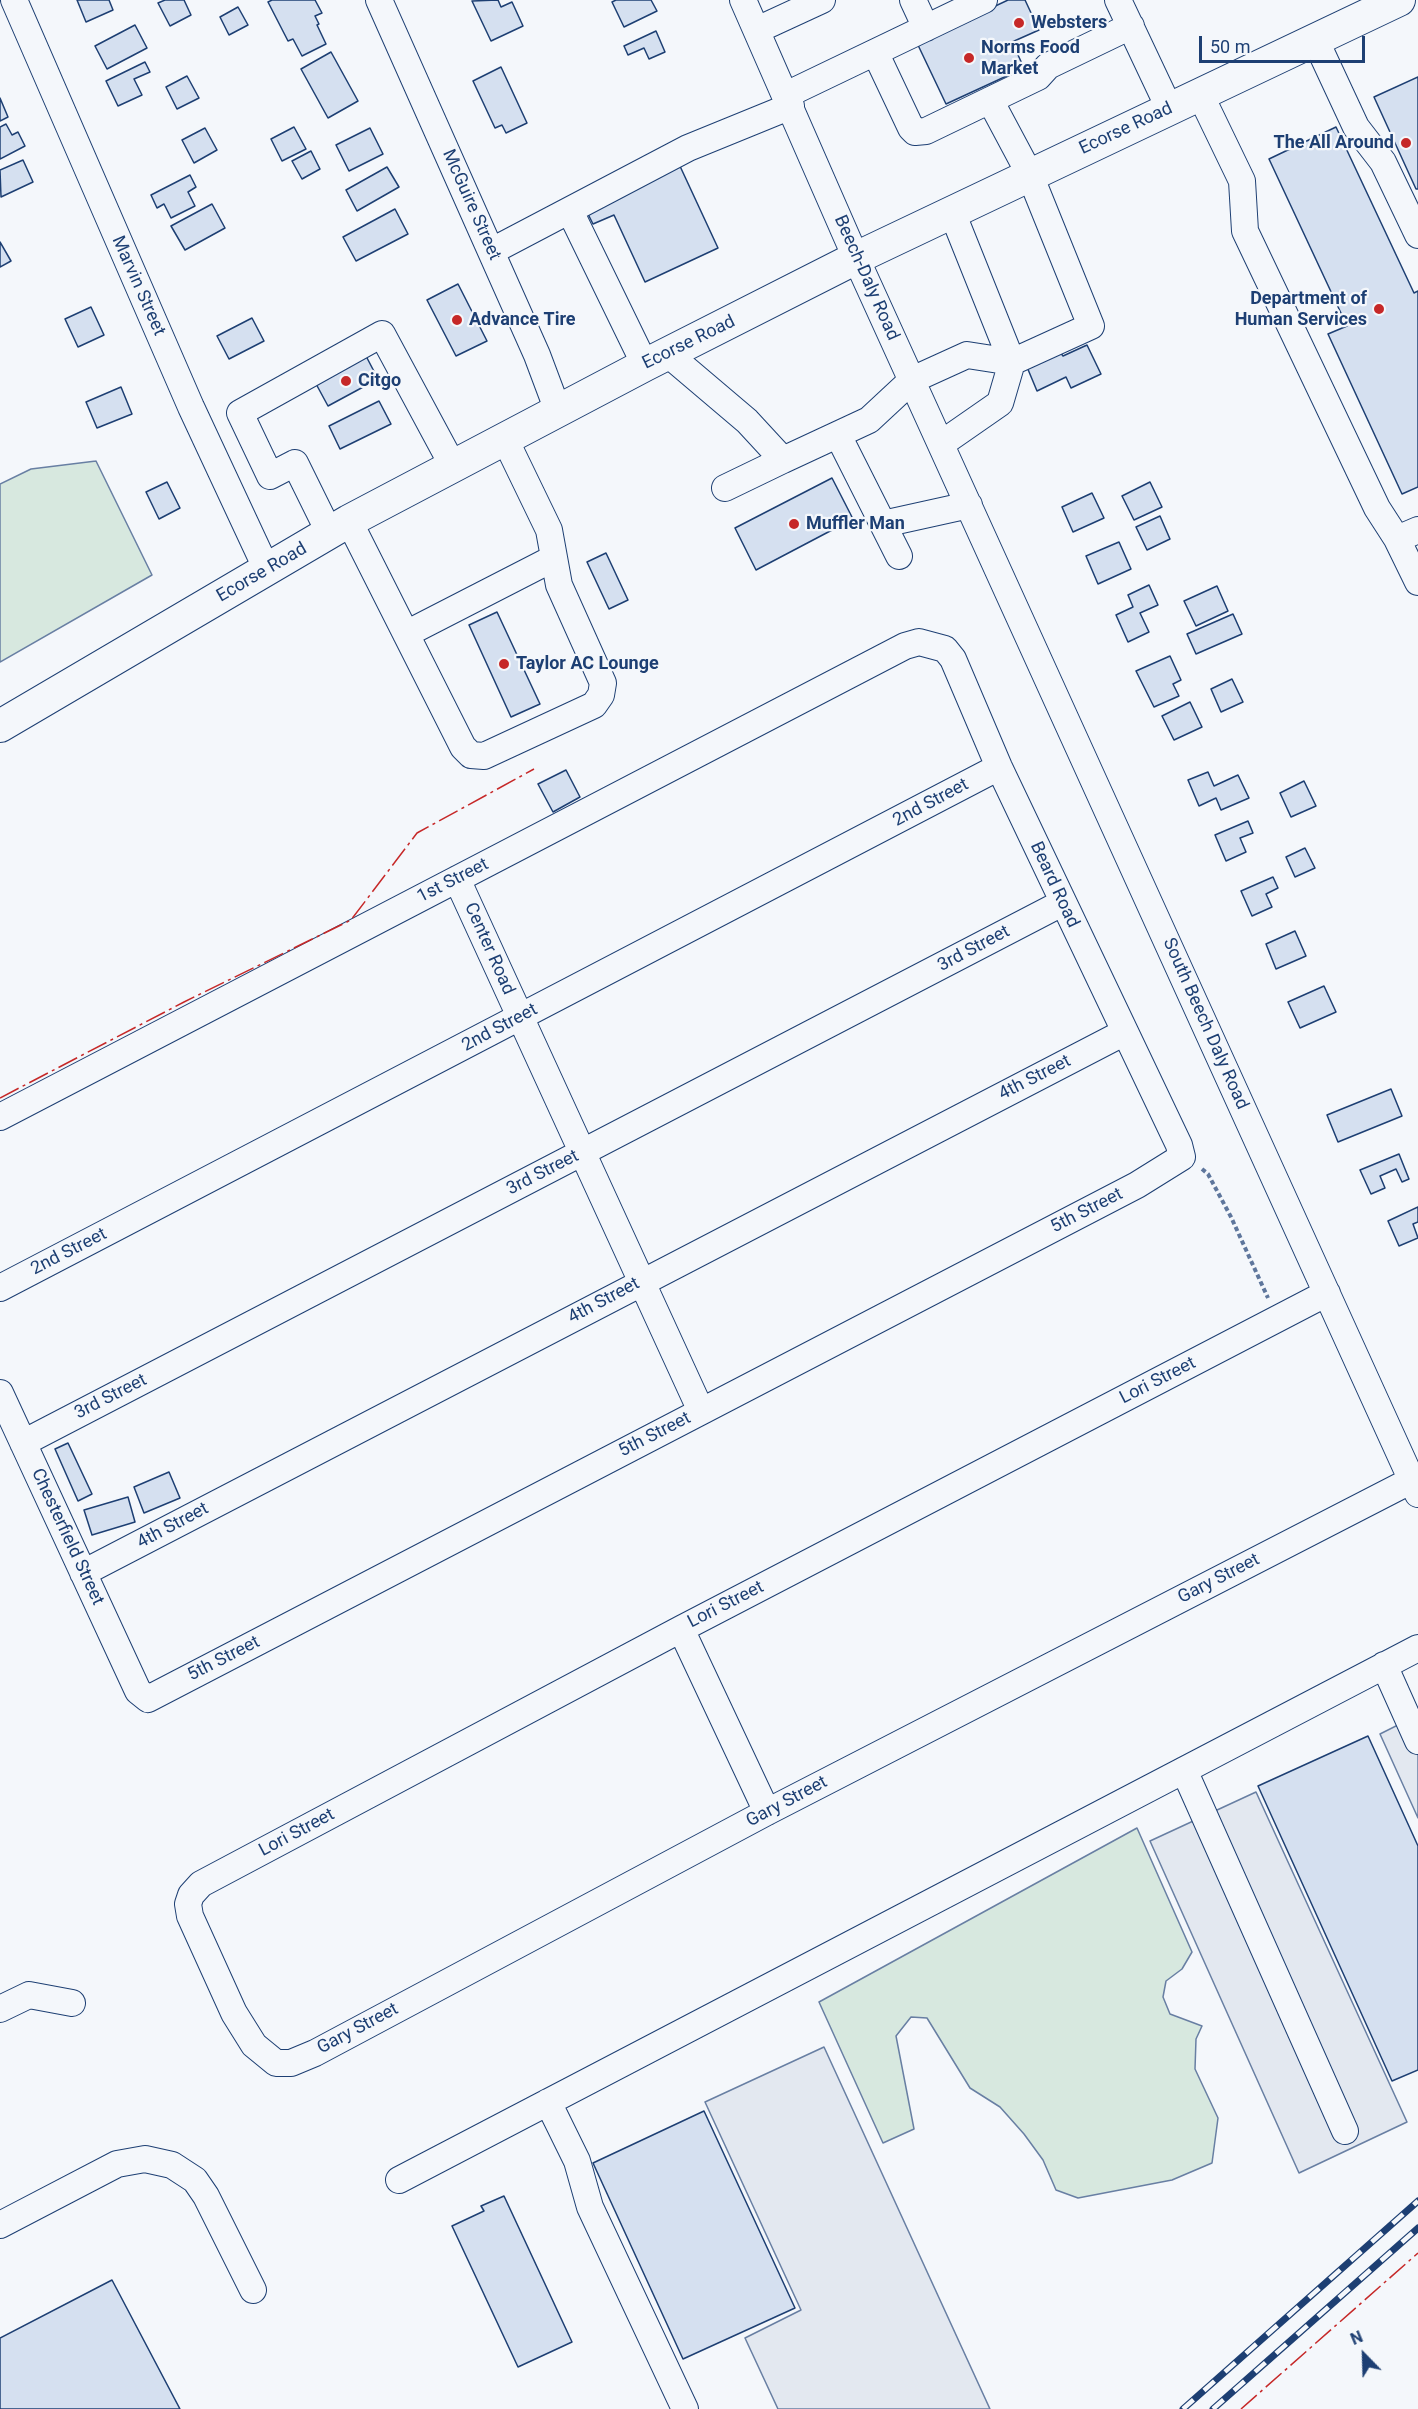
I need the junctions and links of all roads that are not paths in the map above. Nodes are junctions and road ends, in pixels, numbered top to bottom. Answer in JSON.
{"nodes":[{"id":1,"x":14,"y":0,"type":"edge"},
{"id":2,"x":379,"y":0,"type":"edge"},
{"id":3,"x":743,"y":0,"type":"edge"},
{"id":4,"x":822,"y":0,"type":"edge"},
{"id":5,"x":913,"y":0,"type":"edge"},
{"id":6,"x":984,"y":0,"type":"edge"},
{"id":7,"x":1119,"y":0,"type":"edge"},
{"id":8,"x":1399,"y":0,"type":"edge"},
{"id":9,"x":1131,"y":26,"type":"junction"},
{"id":10,"x":926,"y":28,"type":"junction"},
{"id":11,"x":757,"y":30,"type":"junction"},
{"id":12,"x":1315,"y":39,"type":"junction"},
{"id":13,"x":876,"y":54,"type":"junction"},
{"id":14,"x":1200,"y":94,"type":"junction"},
{"id":15,"x":789,"y":100,"type":"junction"},
{"id":16,"x":990,"y":100,"type":"junction"},
{"id":17,"x":1169,"y":108,"type":"junction"},
{"id":18,"x":1030,"y":175,"type":"junction"},
{"id":19,"x":570,"y":211,"type":"junction"},
{"id":20,"x":952,"y":212,"type":"junction"},
{"id":21,"x":1418,"y":235,"type":"edge"},
{"id":22,"x":492,"y":251,"type":"junction"},
{"id":23,"x":856,"y":258,"type":"junction"},
{"id":24,"x":656,"y":360,"type":"junction"},
{"id":25,"x":1012,"y":362,"type":"junction"},
{"id":26,"x":912,"y":380,"type":"junction"},
{"id":27,"x":558,"y":411,"type":"junction"},
{"id":28,"x":838,"y":435,"type":"junction"},
{"id":29,"x":505,"y":439,"type":"junction"},
{"id":30,"x":941,"y":444,"type":"junction"},
{"id":31,"x":783,"y":460,"type":"junction"},
{"id":32,"x":453,"y":466,"type":"junction"},
{"id":33,"x":725,"y":488,"type":"dead end"},
{"id":34,"x":969,"y":505,"type":"junction"},
{"id":35,"x":883,"y":524,"type":"junction"},
{"id":36,"x":340,"y":528,"type":"junction"},
{"id":37,"x":1408,"y":535,"type":"edge"},
{"id":38,"x":991,"y":554,"type":"joint"},
{"id":39,"x":899,"y":556,"type":"dead end"},
{"id":40,"x":554,"y":558,"type":"junction"},
{"id":41,"x":267,"y":570,"type":"junction"},
{"id":42,"x":1418,"y":582,"type":"edge"},
{"id":43,"x":406,"y":634,"type":"junction"},
{"id":44,"x":906,"y":646,"type":"joint"},
{"id":45,"x":0,"y":726,"type":"edge"},
{"id":46,"x":999,"y":767,"type":"junction"},
{"id":47,"x":457,"y":879,"type":"junction"},
{"id":48,"x":1062,"y":903,"type":"junction"},
{"id":49,"x":520,"y":1018,"type":"junction"},
{"id":50,"x":1125,"y":1032,"type":"junction"},
{"id":51,"x":0,"y":1117,"type":"edge"},
{"id":52,"x":582,"y":1153,"type":"junction"},
{"id":53,"x":1192,"y":1163,"type":"joint"},
{"id":54,"x":642,"y":1282,"type":"junction"},
{"id":55,"x":0,"y":1288,"type":"edge"},
{"id":56,"x":1327,"y":1293,"type":"junction"},
{"id":57,"x":0,"y":1394,"type":"edge"},
{"id":58,"x":701,"y":1411,"type":"junction"},
{"id":59,"x":23,"y":1443,"type":"junction"},
{"id":60,"x":1415,"y":1487,"type":"edge"},
{"id":61,"x":83,"y":1573,"type":"junction"},
{"id":62,"x":681,"y":1629,"type":"junction"},
{"id":63,"x":1418,"y":1648,"type":"edge"},
{"id":64,"x":1384,"y":1665,"type":"junction"},
{"id":65,"x":133,"y":1681,"type":"joint"},
{"id":66,"x":1418,"y":1741,"type":"edge"},
{"id":67,"x":1184,"y":1770,"type":"junction"},
{"id":68,"x":767,"y":1812,"type":"junction"},
{"id":69,"x":209,"y":1958,"type":"joint"},
{"id":70,"x":72,"y":2003,"type":"dead end"},
{"id":71,"x":0,"y":2010,"type":"edge"},
{"id":72,"x":548,"y":2102,"type":"junction"},
{"id":73,"x":1345,"y":2131,"type":"dead end"},
{"id":74,"x":399,"y":2180,"type":"dead end"},
{"id":75,"x":0,"y":2225,"type":"edge"},
{"id":76,"x":253,"y":2289,"type":"dead end"},
{"id":77,"x":684,"y":2409,"type":"edge"}],
"edges":[{"from":1,"to":41,"type":"street","name":"Marvin Street"},
{"from":2,"to":22,"type":"street","name":"McGuire Street"},
{"from":3,"to":11,"type":"street","name":"Beech-Daly Road"},
{"from":4,"to":11,"type":"street"},
{"from":5,"to":10,"type":"street"},
{"from":6,"to":10,"type":"street"},
{"from":7,"to":9,"type":"street"},
{"from":8,"to":12,"type":"main road","name":"Ecorse Road"},
{"from":9,"to":16,"type":"street"},
{"from":9,"to":17,"type":"street"},
{"from":10,"to":13,"type":"street"},
{"from":11,"to":15,"type":"street","name":"Beech-Daly Road"},
{"from":12,"to":14,"type":"main road","name":"Ecorse Road"},
{"from":12,"to":21,"type":"street"},
{"from":13,"to":15,"type":"street"},
{"from":13,"to":16,"type":"street"},
{"from":14,"to":17,"type":"main road","name":"Ecorse Road"},
{"from":14,"to":37,"type":"street"},
{"from":15,"to":19,"type":"street"},
{"from":15,"to":23,"type":"street","name":"Beech-Daly Road"},
{"from":16,"to":18,"type":"street"},
{"from":17,"to":18,"type":"main road","name":"Ecorse Road"},
{"from":18,"to":20,"type":"main road","name":"Ecorse Road"},
{"from":18,"to":25,"type":"street"},
{"from":19,"to":22,"type":"street"},
{"from":19,"to":24,"type":"street"},
{"from":20,"to":23,"type":"main road","name":"Ecorse Road"},
{"from":20,"to":25,"type":"street"},
{"from":22,"to":27,"type":"street","name":"McGuire Street"},
{"from":23,"to":24,"type":"main road","name":"Ecorse Road"},
{"from":23,"to":26,"type":"street","name":"Beech-Daly Road"},
{"from":24,"to":27,"type":"main road","name":"Ecorse Road"},
{"from":24,"to":31,"type":"street"},
{"from":25,"to":26,"type":"street"},
{"from":25,"to":30,"type":"street"},
{"from":26,"to":28,"type":"street"},
{"from":26,"to":30,"type":"street","name":"Beech-Daly Road"},
{"from":27,"to":29,"type":"main road","name":"Ecorse Road"},
{"from":28,"to":31,"type":"street"},
{"from":28,"to":35,"type":"street"},
{"from":29,"to":32,"type":"main road","name":"Ecorse Road"},
{"from":29,"to":40,"type":"street"},
{"from":30,"to":34,"type":"street","name":"Beech-Daly Road"},
{"from":31,"to":33,"type":"street"},
{"from":32,"to":36,"type":"main road","name":"Ecorse Road"},
{"from":32,"to":36,"type":"street"},
{"from":34,"to":35,"type":"street"},
{"from":34,"to":38,"type":"street","name":"Beech-Daly Road"},
{"from":35,"to":39,"type":"street"},
{"from":36,"to":41,"type":"main road","name":"Ecorse Road"},
{"from":36,"to":43,"type":"street"},
{"from":37,"to":42,"type":"street"},
{"from":38,"to":56,"type":"street","name":"South Beech Daly Road"},
{"from":40,"to":43,"type":"street"},
{"from":40,"to":43,"type":"street"},
{"from":41,"to":45,"type":"main road","name":"Ecorse Road"},
{"from":44,"to":46,"type":"street","name":"Beard Road"},
{"from":44,"to":47,"type":"street","name":"1st Street"},
{"from":46,"to":48,"type":"street","name":"Beard Road"},
{"from":46,"to":49,"type":"street","name":"2nd Street"},
{"from":47,"to":49,"type":"street","name":"Center Road"},
{"from":47,"to":51,"type":"street","name":"1st Street"},
{"from":48,"to":50,"type":"street","name":"Beard Road"},
{"from":48,"to":52,"type":"street","name":"3rd Street"},
{"from":49,"to":52,"type":"street","name":"Center Road"},
{"from":49,"to":55,"type":"street","name":"2nd Street"},
{"from":50,"to":53,"type":"street","name":"Beard Road"},
{"from":50,"to":54,"type":"street","name":"4th Street"},
{"from":52,"to":54,"type":"street","name":"Center Road"},
{"from":52,"to":59,"type":"street","name":"3rd Street"},
{"from":53,"to":58,"type":"street","name":"5th Street"},
{"from":54,"to":58,"type":"street","name":"Center Road"},
{"from":54,"to":61,"type":"street","name":"4th Street"},
{"from":56,"to":60,"type":"street","name":"South Beech Daly Road"},
{"from":56,"to":62,"type":"street","name":"Lori Street"},
{"from":57,"to":59,"type":"street","name":"Chesterfield Street"},
{"from":58,"to":65,"type":"street","name":"5th Street"},
{"from":59,"to":61,"type":"street","name":"Chesterfield Street"},
{"from":60,"to":68,"type":"street","name":"Gary Street"},
{"from":61,"to":65,"type":"street","name":"Chesterfield Street"},
{"from":62,"to":68,"type":"street"},
{"from":62,"to":69,"type":"street","name":"Lori Street"},
{"from":63,"to":64,"type":"street"},
{"from":64,"to":66,"type":"street"},
{"from":64,"to":67,"type":"street"},
{"from":67,"to":72,"type":"street"},
{"from":67,"to":73,"type":"street"},
{"from":68,"to":69,"type":"street","name":"Gary Street"},
{"from":70,"to":71,"type":"street"},
{"from":72,"to":74,"type":"street"},
{"from":72,"to":77,"type":"street"},
{"from":75,"to":76,"type":"street"}]}
